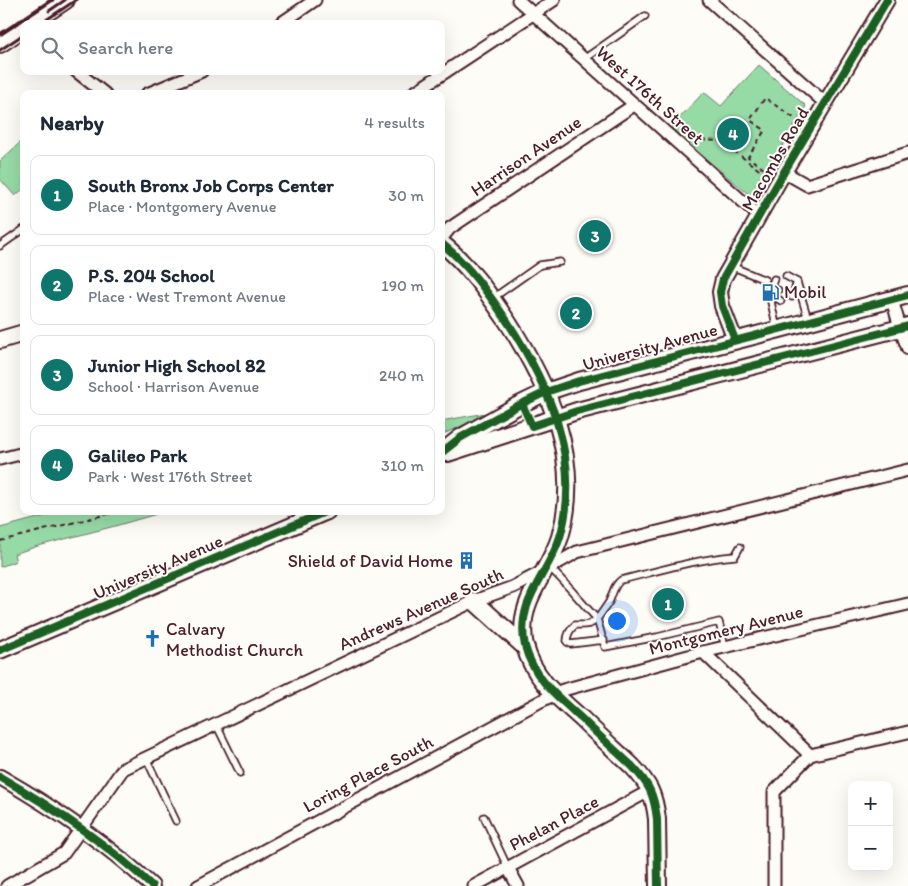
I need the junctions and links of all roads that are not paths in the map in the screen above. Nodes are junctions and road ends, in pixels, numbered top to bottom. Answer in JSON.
{"nodes":[{"id":1,"x":66,"y":0,"type":"edge"},
{"id":2,"x":315,"y":0,"type":"edge"},
{"id":3,"x":518,"y":0,"type":"edge"},
{"id":4,"x":554,"y":0,"type":"edge"},
{"id":5,"x":709,"y":0,"type":"edge"},
{"id":6,"x":887,"y":0,"type":"edge"},
{"id":7,"x":533,"y":14,"type":"junction"},
{"id":8,"x":645,"y":16,"type":"dead end"},
{"id":9,"x":36,"y":20,"type":"edge"},
{"id":10,"x":286,"y":20,"type":"edge"},
{"id":11,"x":20,"y":31,"type":"edge"},
{"id":12,"x":0,"y":44,"type":"edge"},
{"id":13,"x":584,"y":60,"type":"junction"},
{"id":14,"x":445,"y":72,"type":"edge"},
{"id":15,"x":81,"y":75,"type":"edge"},
{"id":16,"x":192,"y":75,"type":"edge"},
{"id":17,"x":441,"y":75,"type":"edge"},
{"id":18,"x":99,"y":90,"type":"edge"},
{"id":19,"x":157,"y":90,"type":"edge"},
{"id":20,"x":418,"y":90,"type":"edge"},
{"id":21,"x":825,"y":103,"type":"junction"},
{"id":22,"x":634,"y":105,"type":"junction"},
{"id":23,"x":908,"y":153,"type":"edge"},
{"id":24,"x":784,"y":172,"type":"junction"},
{"id":25,"x":759,"y":216,"type":"junction"},
{"id":26,"x":20,"y":232,"type":"edge"},
{"id":27,"x":445,"y":234,"type":"edge"},
{"id":28,"x":0,"y":246,"type":"edge"},
{"id":29,"x":445,"y":247,"type":"edge"},
{"id":30,"x":560,"y":262,"type":"dead end"},
{"id":31,"x":730,"y":266,"type":"junction"},
{"id":32,"x":786,"y":276,"type":"dead end"},
{"id":33,"x":774,"y":279,"type":"dead end"},
{"id":34,"x":797,"y":282,"type":"junction"},
{"id":35,"x":789,"y":286,"type":"dead end"},
{"id":36,"x":778,"y":290,"type":"dead end"},
{"id":37,"x":769,"y":293,"type":"junction"},
{"id":38,"x":908,"y":295,"type":"edge"},
{"id":39,"x":792,"y":297,"type":"dead end"},
{"id":40,"x":492,"y":299,"type":"junction"},
{"id":41,"x":892,"y":300,"type":"junction"},
{"id":42,"x":781,"y":301,"type":"dead end"},
{"id":43,"x":809,"y":322,"type":"junction"},
{"id":44,"x":904,"y":327,"type":"edge"},
{"id":45,"x":777,"y":330,"type":"junction"},
{"id":46,"x":20,"y":334,"type":"edge"},
{"id":47,"x":0,"y":340,"type":"edge"},
{"id":48,"x":734,"y":340,"type":"junction"},
{"id":49,"x":908,"y":349,"type":"edge"},
{"id":50,"x":546,"y":392,"type":"junction"},
{"id":51,"x":556,"y":418,"type":"junction"},
{"id":52,"x":445,"y":451,"type":"edge"},
{"id":53,"x":445,"y":453,"type":"edge"},
{"id":54,"x":20,"y":454,"type":"edge"},
{"id":55,"x":0,"y":459,"type":"edge"},
{"id":56,"x":908,"y":470,"type":"edge"},
{"id":57,"x":318,"y":515,"type":"edge"},
{"id":58,"x":740,"y":547,"type":"dead end"},
{"id":59,"x":546,"y":570,"type":"junction"},
{"id":60,"x":474,"y":601,"type":"junction"},
{"id":61,"x":908,"y":604,"type":"edge"},
{"id":62,"x":597,"y":619,"type":"junction"},
{"id":63,"x":604,"y":640,"type":"junction"},
{"id":64,"x":725,"y":647,"type":"junction"},
{"id":65,"x":526,"y":648,"type":"junction"},
{"id":66,"x":0,"y":650,"type":"edge"},
{"id":67,"x":703,"y":652,"type":"junction"},
{"id":68,"x":554,"y":694,"type":"junction"},
{"id":69,"x":216,"y":724,"type":"junction"},
{"id":70,"x":908,"y":732,"type":"edge"},
{"id":71,"x":810,"y":755,"type":"junction"},
{"id":72,"x":146,"y":758,"type":"junction"},
{"id":73,"x":240,"y":773,"type":"dead end"},
{"id":74,"x":0,"y":777,"type":"edge"},
{"id":75,"x":651,"y":790,"type":"junction"},
{"id":76,"x":484,"y":817,"type":"dead end"},
{"id":77,"x":176,"y":821,"type":"dead end"},
{"id":78,"x":81,"y":829,"type":"junction"},
{"id":79,"x":508,"y":868,"type":"junction"},
{"id":80,"x":7,"y":886,"type":"edge"},
{"id":81,"x":152,"y":886,"type":"edge"},
{"id":82,"x":198,"y":886,"type":"edge"},
{"id":83,"x":474,"y":886,"type":"edge"},
{"id":84,"x":518,"y":886,"type":"edge"},
{"id":85,"x":658,"y":886,"type":"edge"},
{"id":86,"x":774,"y":886,"type":"edge"}],
"edges":[{"from":1,"to":9,"type":"main road"},
{"from":2,"to":10,"type":"street"},
{"from":3,"to":7,"type":"street","name":"West 176th Street"},
{"from":4,"to":7,"type":"street"},
{"from":5,"to":21,"type":"street"},
{"from":6,"to":21,"type":"street","name":"Macombs Road"},
{"from":7,"to":13,"type":"street","name":"West 176th Street"},
{"from":7,"to":14,"type":"street"},
{"from":8,"to":13,"type":"lane"},
{"from":11,"to":12,"type":"main road"},
{"from":13,"to":22,"type":"street","name":"West 176th Street"},
{"from":15,"to":18,"type":"street"},
{"from":16,"to":19,"type":"street"},
{"from":17,"to":20,"type":"street"},
{"from":21,"to":24,"type":"street","name":"Macombs Road"},
{"from":22,"to":25,"type":"street","name":"West 176th Street"},
{"from":22,"to":27,"type":"street","name":"Harrison Avenue"},
{"from":23,"to":24,"type":"street"},
{"from":24,"to":25,"type":"street","name":"Macombs Road"},
{"from":25,"to":31,"type":"street","name":"Macombs Road"},
{"from":26,"to":28,"type":"lane"},
{"from":29,"to":40,"type":"main road"},
{"from":30,"to":40,"type":"lane"},
{"from":31,"to":37,"type":"lane"},
{"from":31,"to":48,"type":"street","name":"Macombs Road"},
{"from":32,"to":34,"type":"lane"},
{"from":33,"to":37,"type":"lane"},
{"from":34,"to":35,"type":"lane"},
{"from":34,"to":39,"type":"lane"},
{"from":34,"to":43,"type":"lane"},
{"from":36,"to":37,"type":"lane"},
{"from":37,"to":42,"type":"lane"},
{"from":37,"to":45,"type":"lane"},
{"from":38,"to":41,"type":"main road","name":"University Avenue"},
{"from":40,"to":50,"type":"main road"},
{"from":41,"to":43,"type":"main road","name":"University Avenue"},
{"from":41,"to":44,"type":"street"},
{"from":43,"to":45,"type":"main road","name":"University Avenue"},
{"from":44,"to":49,"type":"street"},
{"from":44,"to":51,"type":"main road","name":"University Avenue"},
{"from":45,"to":48,"type":"main road","name":"University Avenue"},
{"from":46,"to":47,"type":"main road"},
{"from":48,"to":50,"type":"main road","name":"University Avenue"},
{"from":50,"to":51,"type":"main road"},
{"from":50,"to":52,"type":"main road","name":"University Avenue"},
{"from":51,"to":53,"type":"main road","name":"University Avenue"},
{"from":51,"to":59,"type":"main road"},
{"from":54,"to":55,"type":"street"},
{"from":56,"to":59,"type":"street","name":"Andrews Avenue South"},
{"from":57,"to":66,"type":"main road","name":"University Avenue"},
{"from":58,"to":62,"type":"lane"},
{"from":59,"to":60,"type":"street","name":"Andrews Avenue South"},
{"from":59,"to":62,"type":"lane"},
{"from":59,"to":65,"type":"main road"},
{"from":60,"to":65,"type":"main road"},
{"from":60,"to":69,"type":"street","name":"Andrews Avenue South"},
{"from":61,"to":64,"type":"street","name":"Montgomery Avenue"},
{"from":62,"to":63,"type":"lane"},
{"from":62,"to":63,"type":"lane"},
{"from":63,"to":64,"type":"lane"},
{"from":64,"to":67,"type":"street","name":"Montgomery Avenue"},
{"from":65,"to":68,"type":"main road"},
{"from":67,"to":68,"type":"street","name":"Montgomery Avenue"},
{"from":67,"to":71,"type":"street"},
{"from":68,"to":75,"type":"main road"},
{"from":68,"to":82,"type":"street","name":"Loring Place South"},
{"from":69,"to":72,"type":"street","name":"Andrews Avenue South"},
{"from":69,"to":73,"type":"lane"},
{"from":70,"to":71,"type":"street"},
{"from":71,"to":86,"type":"street"},
{"from":72,"to":77,"type":"lane"},
{"from":72,"to":78,"type":"street","name":"Andrews Avenue South"},
{"from":74,"to":78,"type":"street"},
{"from":75,"to":79,"type":"street","name":"Phelan Place"},
{"from":75,"to":85,"type":"main road"},
{"from":76,"to":79,"type":"lane"},
{"from":78,"to":80,"type":"street","name":"Andrews Avenue South"},
{"from":78,"to":81,"type":"street"},
{"from":79,"to":83,"type":"street","name":"Phelan Place"},
{"from":79,"to":84,"type":"street"}]}
